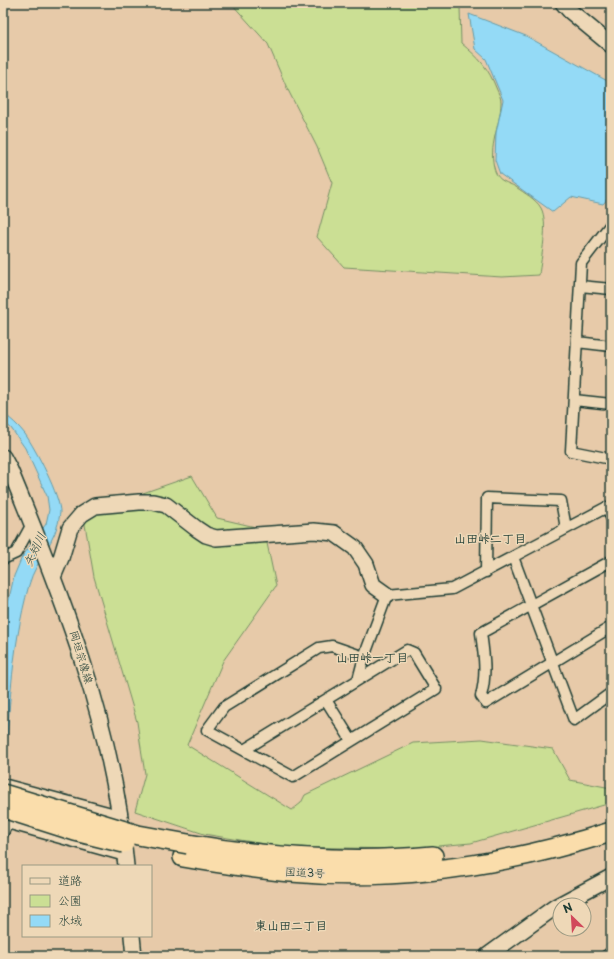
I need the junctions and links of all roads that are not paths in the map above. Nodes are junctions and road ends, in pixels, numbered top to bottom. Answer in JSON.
{"nodes":[{"id":1,"x":563,"y":3,"type":"edge"},
{"id":2,"x":611,"y":45,"type":"edge"},
{"id":3,"x":610,"y":228,"type":"edge"},
{"id":4,"x":580,"y":286,"type":"junction"},
{"id":5,"x":611,"y":290,"type":"edge"},
{"id":6,"x":577,"y":342,"type":"junction"},
{"id":7,"x":611,"y":346,"type":"edge"},
{"id":8,"x":574,"y":400,"type":"junction"},
{"id":9,"x":611,"y":404,"type":"edge"},
{"id":10,"x":3,"y":457,"type":"edge"},
{"id":11,"x":611,"y":460,"type":"edge"},
{"id":12,"x":609,"y":506,"type":"edge"},
{"id":13,"x":611,"y":517,"type":"edge"},
{"id":14,"x":33,"y":527,"type":"junction"},
{"id":15,"x":566,"y":528,"type":"junction"},
{"id":16,"x":513,"y":557,"type":"junction"},
{"id":17,"x":3,"y":559,"type":"edge"},
{"id":18,"x":611,"y":561,"type":"edge"},
{"id":19,"x":486,"y":572,"type":"junction"},
{"id":20,"x":53,"y":577,"type":"junction"},
{"id":21,"x":387,"y":595,"type":"junction"},
{"id":22,"x":531,"y":605,"type":"junction"},
{"id":23,"x":611,"y":627,"type":"edge"},
{"id":24,"x":364,"y":657,"type":"junction"},
{"id":25,"x":552,"y":664,"type":"junction"},
{"id":26,"x":358,"y":680,"type":"junction"},
{"id":27,"x":611,"y":693,"type":"edge"},
{"id":28,"x":326,"y":700,"type":"junction"},
{"id":29,"x":351,"y":740,"type":"junction"},
{"id":30,"x":244,"y":750,"type":"junction"},
{"id":31,"x":3,"y":784,"type":"edge"},
{"id":32,"x":3,"y":794,"type":"edge"},
{"id":33,"x":119,"y":815,"type":"junction"},
{"id":34,"x":611,"y":819,"type":"edge"},
{"id":35,"x":4,"y":822,"type":"edge"},
{"id":36,"x":611,"y":832,"type":"edge"},
{"id":37,"x":186,"y":851,"type":"junction"},
{"id":38,"x":126,"y":861,"type":"edge"},
{"id":39,"x":611,"y":877,"type":"edge"},
{"id":40,"x":132,"y":937,"type":"edge"},
{"id":41,"x":134,"y":956,"type":"edge"},
{"id":42,"x":487,"y":956,"type":"edge"}],
"edges":[{"from":1,"to":2,"type":"street"},
{"from":3,"to":4,"type":"street"},
{"from":4,"to":5,"type":"street"},
{"from":4,"to":6,"type":"street"},
{"from":6,"to":7,"type":"street"},
{"from":6,"to":8,"type":"street"},
{"from":8,"to":9,"type":"street"},
{"from":8,"to":11,"type":"street"},
{"from":10,"to":14,"type":"street","name":"岡垣宗像線"},
{"from":12,"to":13,"type":"street"},
{"from":12,"to":15,"type":"street"},
{"from":14,"to":17,"type":"street"},
{"from":14,"to":20,"type":"street","name":"岡垣宗像線"},
{"from":15,"to":16,"type":"street"},
{"from":15,"to":19,"type":"street"},
{"from":16,"to":19,"type":"street"},
{"from":16,"to":22,"type":"street"},
{"from":18,"to":22,"type":"street"},
{"from":19,"to":21,"type":"street"},
{"from":20,"to":21,"type":"street"},
{"from":20,"to":33,"type":"street","name":"岡垣宗像線"},
{"from":21,"to":24,"type":"street"},
{"from":22,"to":25,"type":"street"},
{"from":22,"to":25,"type":"street"},
{"from":23,"to":25,"type":"street"},
{"from":24,"to":26,"type":"street"},
{"from":24,"to":30,"type":"street"},
{"from":25,"to":27,"type":"street"},
{"from":26,"to":28,"type":"street"},
{"from":26,"to":29,"type":"street"},
{"from":28,"to":29,"type":"street"},
{"from":28,"to":30,"type":"street"},
{"from":29,"to":30,"type":"street"},
{"from":31,"to":33,"type":"street"},
{"from":32,"to":37,"type":"highway","name":"国道3号","bridge":true},
{"from":33,"to":38,"type":"street","name":"岡垣宗像線"},
{"from":34,"to":37,"type":"highway","name":"国道3号"},
{"from":35,"to":37,"type":"highway","name":"国道3号","bridge":true},
{"from":35,"to":38,"type":"street"},
{"from":36,"to":37,"type":"highway","name":"国道3号"},
{"from":39,"to":42,"type":"street"},
{"from":40,"to":41,"type":"street"}]}
